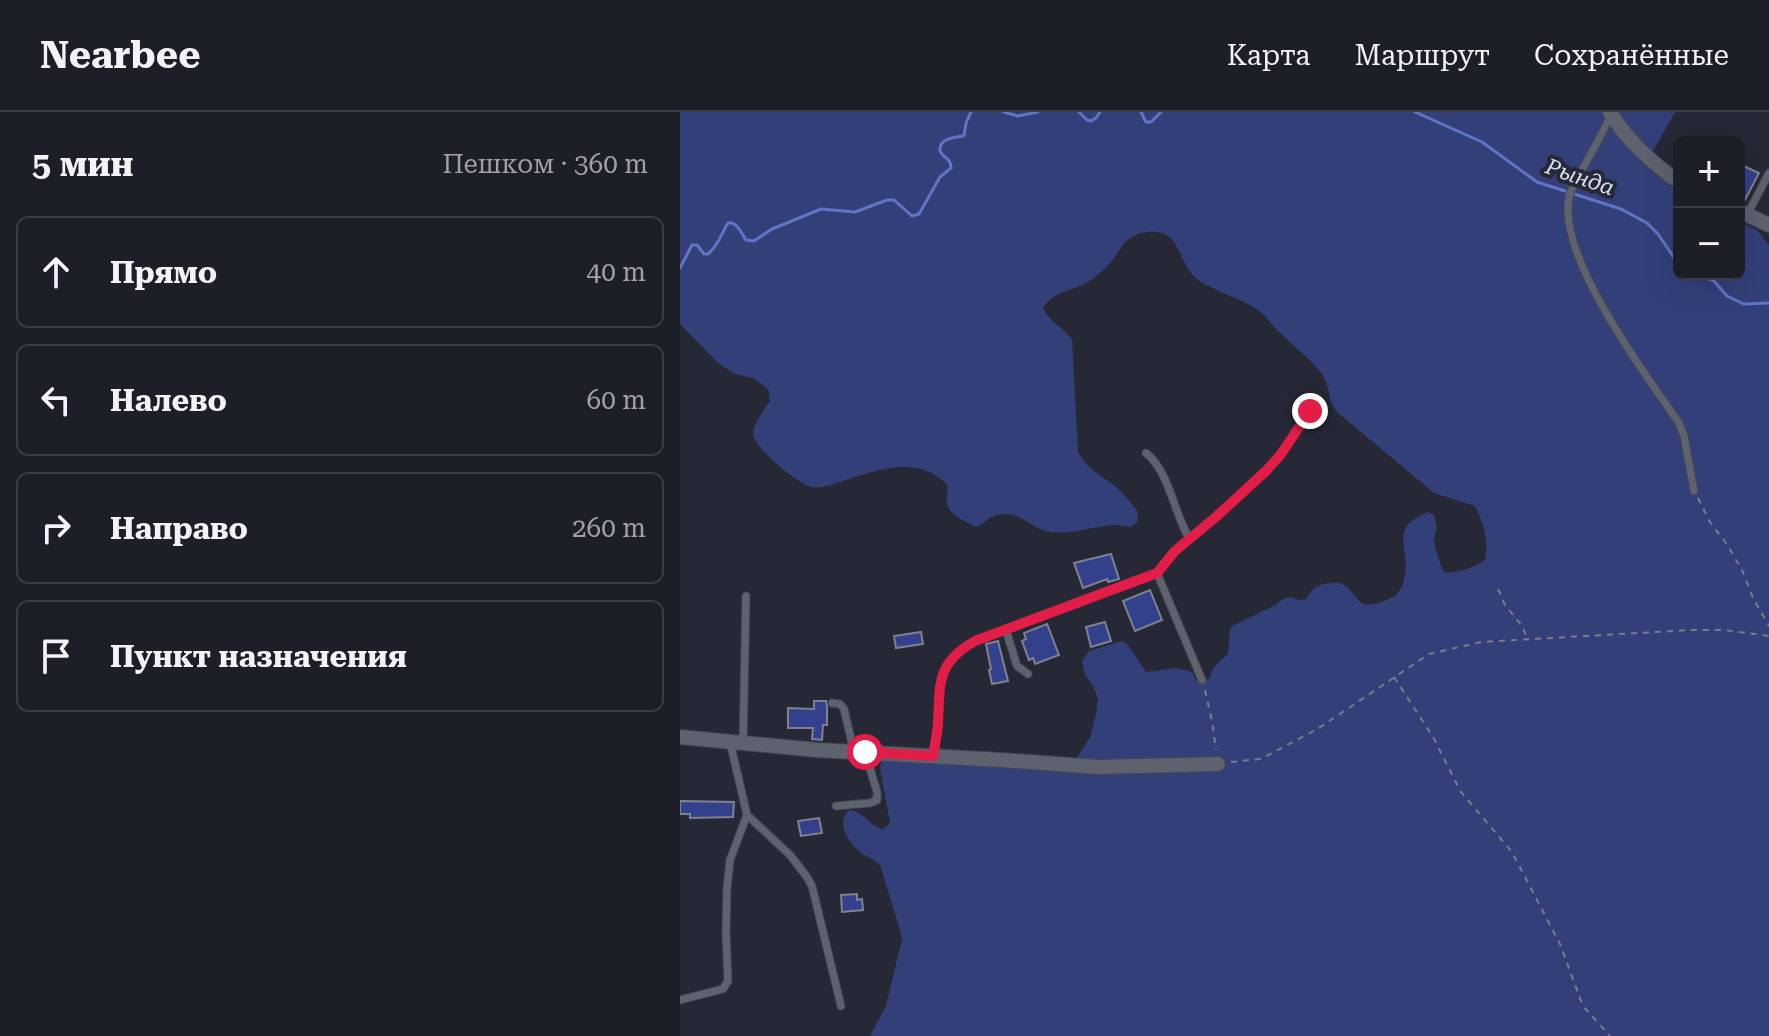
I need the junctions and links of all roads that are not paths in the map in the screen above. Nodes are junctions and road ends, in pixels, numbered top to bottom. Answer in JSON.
{"nodes":[{"id":1,"x":1610,"y":114,"type":"edge"},
{"id":2,"x":1769,"y":173,"type":"edge"},
{"id":3,"x":1673,"y":178,"type":"edge"},
{"id":4,"x":1745,"y":210,"type":"edge"},
{"id":5,"x":1745,"y":214,"type":"edge"},
{"id":6,"x":1769,"y":225,"type":"edge"},
{"id":7,"x":1310,"y":411,"type":"dead end"},
{"id":8,"x":1146,"y":453,"type":"dead end"},
{"id":9,"x":1694,"y":491,"type":"road end"},
{"id":10,"x":1189,"y":538,"type":"junction"},
{"id":11,"x":1157,"y":573,"type":"junction"},
{"id":12,"x":746,"y":596,"type":"dead end"},
{"id":13,"x":1006,"y":630,"type":"junction"},
{"id":14,"x":1028,"y":674,"type":"dead end"},
{"id":15,"x":1202,"y":680,"type":"road end"},
{"id":16,"x":832,"y":703,"type":"dead end"},
{"id":17,"x":680,"y":737,"type":"edge"},
{"id":18,"x":736,"y":743,"type":"junction"},
{"id":19,"x":860,"y":752,"type":"junction"},
{"id":20,"x":933,"y":756,"type":"junction"},
{"id":21,"x":1218,"y":764,"type":"road end"},
{"id":22,"x":836,"y":806,"type":"dead end"},
{"id":23,"x":747,"y":815,"type":"junction"},
{"id":24,"x":680,"y":1000,"type":"edge"},
{"id":25,"x":841,"y":1006,"type":"dead end"}],
"edges":[{"from":1,"to":3,"type":"street"},
{"from":1,"to":9,"type":"lane"},
{"from":2,"to":4,"type":"lane"},
{"from":5,"to":6,"type":"street"},
{"from":7,"to":10,"type":"lane"},
{"from":8,"to":10,"type":"lane"},
{"from":10,"to":11,"type":"lane"},
{"from":11,"to":13,"type":"lane"},
{"from":11,"to":15,"type":"lane"},
{"from":12,"to":18,"type":"lane"},
{"from":13,"to":14,"type":"lane"},
{"from":13,"to":20,"type":"lane"},
{"from":16,"to":19,"type":"lane"},
{"from":17,"to":18,"type":"street"},
{"from":18,"to":19,"type":"street"},
{"from":18,"to":23,"type":"lane"},
{"from":19,"to":20,"type":"street"},
{"from":19,"to":22,"type":"lane"},
{"from":20,"to":21,"type":"street"},
{"from":23,"to":24,"type":"lane"},
{"from":23,"to":25,"type":"lane"}]}
